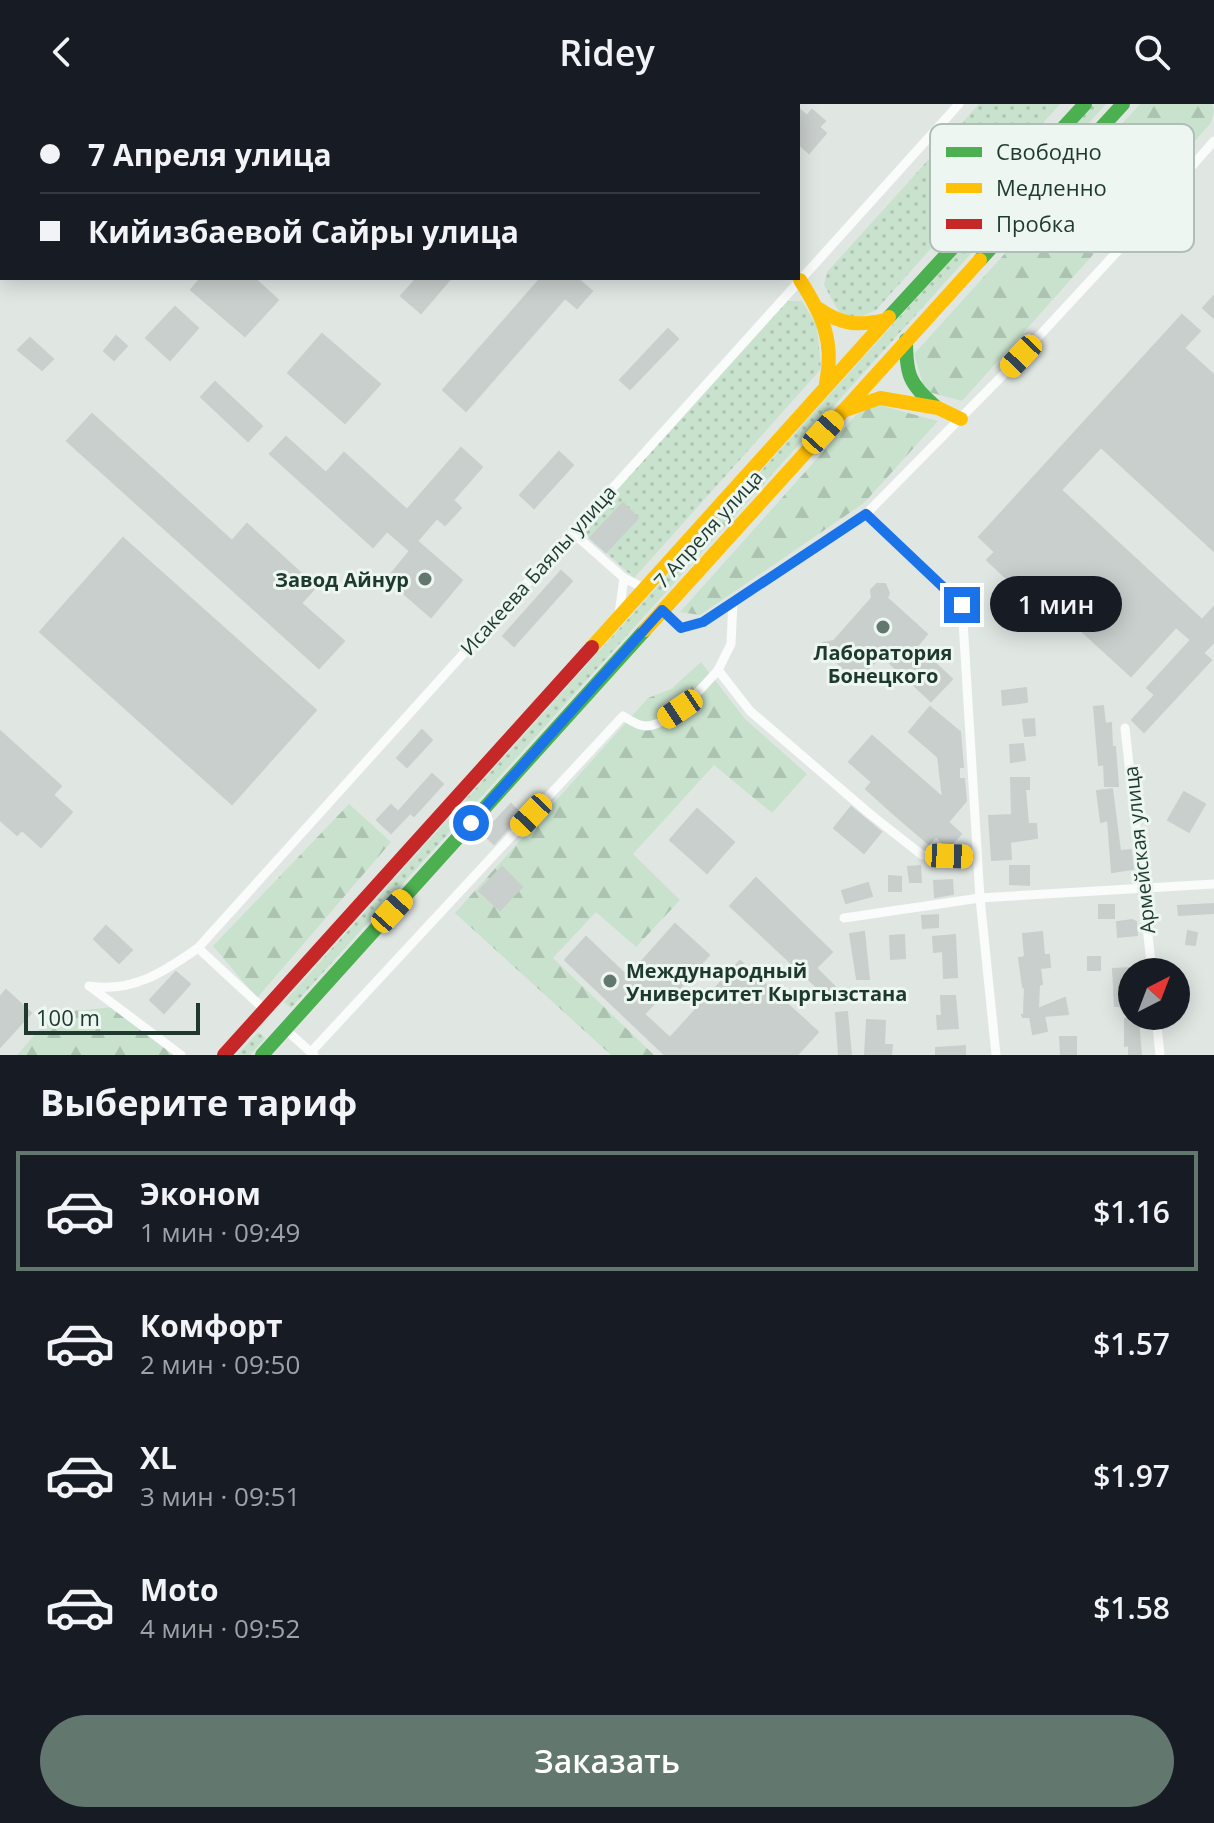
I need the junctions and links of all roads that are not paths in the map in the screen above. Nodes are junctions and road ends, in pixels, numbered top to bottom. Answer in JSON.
{"nodes":[{"id":1,"x":959,"y":104,"type":"edge"},
{"id":2,"x":1085,"y":104,"type":"edge"},
{"id":3,"x":1123,"y":104,"type":"edge"},
{"id":4,"x":941,"y":124,"type":"edge"},
{"id":5,"x":1067,"y":124,"type":"edge"},
{"id":6,"x":1105,"y":124,"type":"edge"},
{"id":7,"x":930,"y":136,"type":"edge"},
{"id":8,"x":1214,"y":141,"type":"edge"},
{"id":9,"x":1194,"y":164,"type":"edge"},
{"id":10,"x":949,"y":252,"type":"edge"},
{"id":11,"x":987,"y":252,"type":"edge"},
{"id":12,"x":1117,"y":252,"type":"edge"},
{"id":13,"x":800,"y":280,"type":"junction"},
{"id":14,"x":818,"y":308,"type":"junction"},
{"id":15,"x":886,"y":320,"type":"junction"},
{"id":16,"x":906,"y":340,"type":"junction"},
{"id":17,"x":825,"y":388,"type":"junction"},
{"id":18,"x":938,"y":408,"type":"junction"},
{"id":19,"x":841,"y":412,"type":"junction"},
{"id":20,"x":961,"y":419,"type":"junction"},
{"id":21,"x":866,"y":514,"type":"junction"},
{"id":22,"x":572,"y":532,"type":"junction"},
{"id":23,"x":624,"y":578,"type":"junction"},
{"id":24,"x":644,"y":588,"type":"junction"},
{"id":25,"x":733,"y":601,"type":"junction"},
{"id":26,"x":662,"y":610,"type":"junction"},
{"id":27,"x":618,"y":617,"type":"junction"},
{"id":28,"x":718,"y":670,"type":"junction"},
{"id":29,"x":1125,"y":728,"type":"dead end"},
{"id":30,"x":977,"y":856,"type":"junction"},
{"id":31,"x":1214,"y":884,"type":"edge"},
{"id":32,"x":1145,"y":888,"type":"junction"},
{"id":33,"x":980,"y":898,"type":"junction"},
{"id":34,"x":844,"y":918,"type":"dead end"},
{"id":35,"x":198,"y":948,"type":"junction"},
{"id":36,"x":1151,"y":958,"type":"edge"},
{"id":37,"x":265,"y":1010,"type":"junction"},
{"id":38,"x":285,"y":1029,"type":"junction"},
{"id":39,"x":1157,"y":1030,"type":"edge"},
{"id":40,"x":313,"y":1054,"type":"edge"},
{"id":41,"x":181,"y":1055,"type":"edge"},
{"id":42,"x":224,"y":1055,"type":"edge"},
{"id":43,"x":262,"y":1055,"type":"edge"},
{"id":44,"x":996,"y":1055,"type":"edge"},
{"id":45,"x":1160,"y":1055,"type":"edge"}],
"edges":[{"from":1,"to":4,"type":"street","name":"Исакеева Баялы улица"},
{"from":2,"to":5,"type":"main road","name":"7 Апреля улица"},
{"from":3,"to":6,"type":"main road","name":"7 Апреля улица"},
{"from":7,"to":13,"type":"street","name":"Исакеева Баялы улица"},
{"from":8,"to":9,"type":"street"},
{"from":10,"to":15,"type":"main road","name":"7 Апреля улица"},
{"from":11,"to":16,"type":"main road","name":"7 Апреля улица"},
{"from":12,"to":20,"type":"street"},
{"from":13,"to":14,"type":"main road"},
{"from":13,"to":22,"type":"street","name":"Исакеева Баялы улица"},
{"from":14,"to":15,"type":"main road"},
{"from":14,"to":17,"type":"main road"},
{"from":15,"to":17,"type":"main road","name":"7 Апреля улица"},
{"from":16,"to":18,"type":"main road"},
{"from":16,"to":19,"type":"main road","name":"7 Апреля улица"},
{"from":17,"to":24,"type":"main road","name":"7 Апреля улица"},
{"from":18,"to":19,"type":"main road"},
{"from":18,"to":20,"type":"main road"},
{"from":19,"to":26,"type":"main road","name":"7 Апреля улица"},
{"from":20,"to":21,"type":"street"},
{"from":21,"to":25,"type":"street"},
{"from":21,"to":30,"type":"street"},
{"from":22,"to":23,"type":"street"},
{"from":22,"to":35,"type":"street","name":"Исакеева Баялы улица"},
{"from":23,"to":24,"type":"street"},
{"from":23,"to":27,"type":"street"},
{"from":24,"to":27,"type":"main road","name":"7 Апреля улица"},
{"from":25,"to":26,"type":"street"},
{"from":25,"to":28,"type":"street"},
{"from":26,"to":38,"type":"main road","name":"7 Апреля улица"},
{"from":27,"to":37,"type":"main road","name":"7 Апреля улица"},
{"from":28,"to":30,"type":"street"},
{"from":28,"to":40,"type":"street"},
{"from":29,"to":32,"type":"street","name":"Армейская улица"},
{"from":30,"to":33,"type":"street"},
{"from":31,"to":32,"type":"street"},
{"from":32,"to":33,"type":"street"},
{"from":32,"to":36,"type":"street","name":"Армейская улица"},
{"from":33,"to":34,"type":"street"},
{"from":33,"to":44,"type":"street"},
{"from":35,"to":37,"type":"street"},
{"from":35,"to":41,"type":"street","name":"Исакеева Баялы улица"},
{"from":37,"to":38,"type":"main road"},
{"from":37,"to":42,"type":"main road","name":"7 Апреля улица"},
{"from":38,"to":40,"type":"street"},
{"from":38,"to":43,"type":"main road","name":"7 Апреля улица"},
{"from":39,"to":45,"type":"street"}]}
